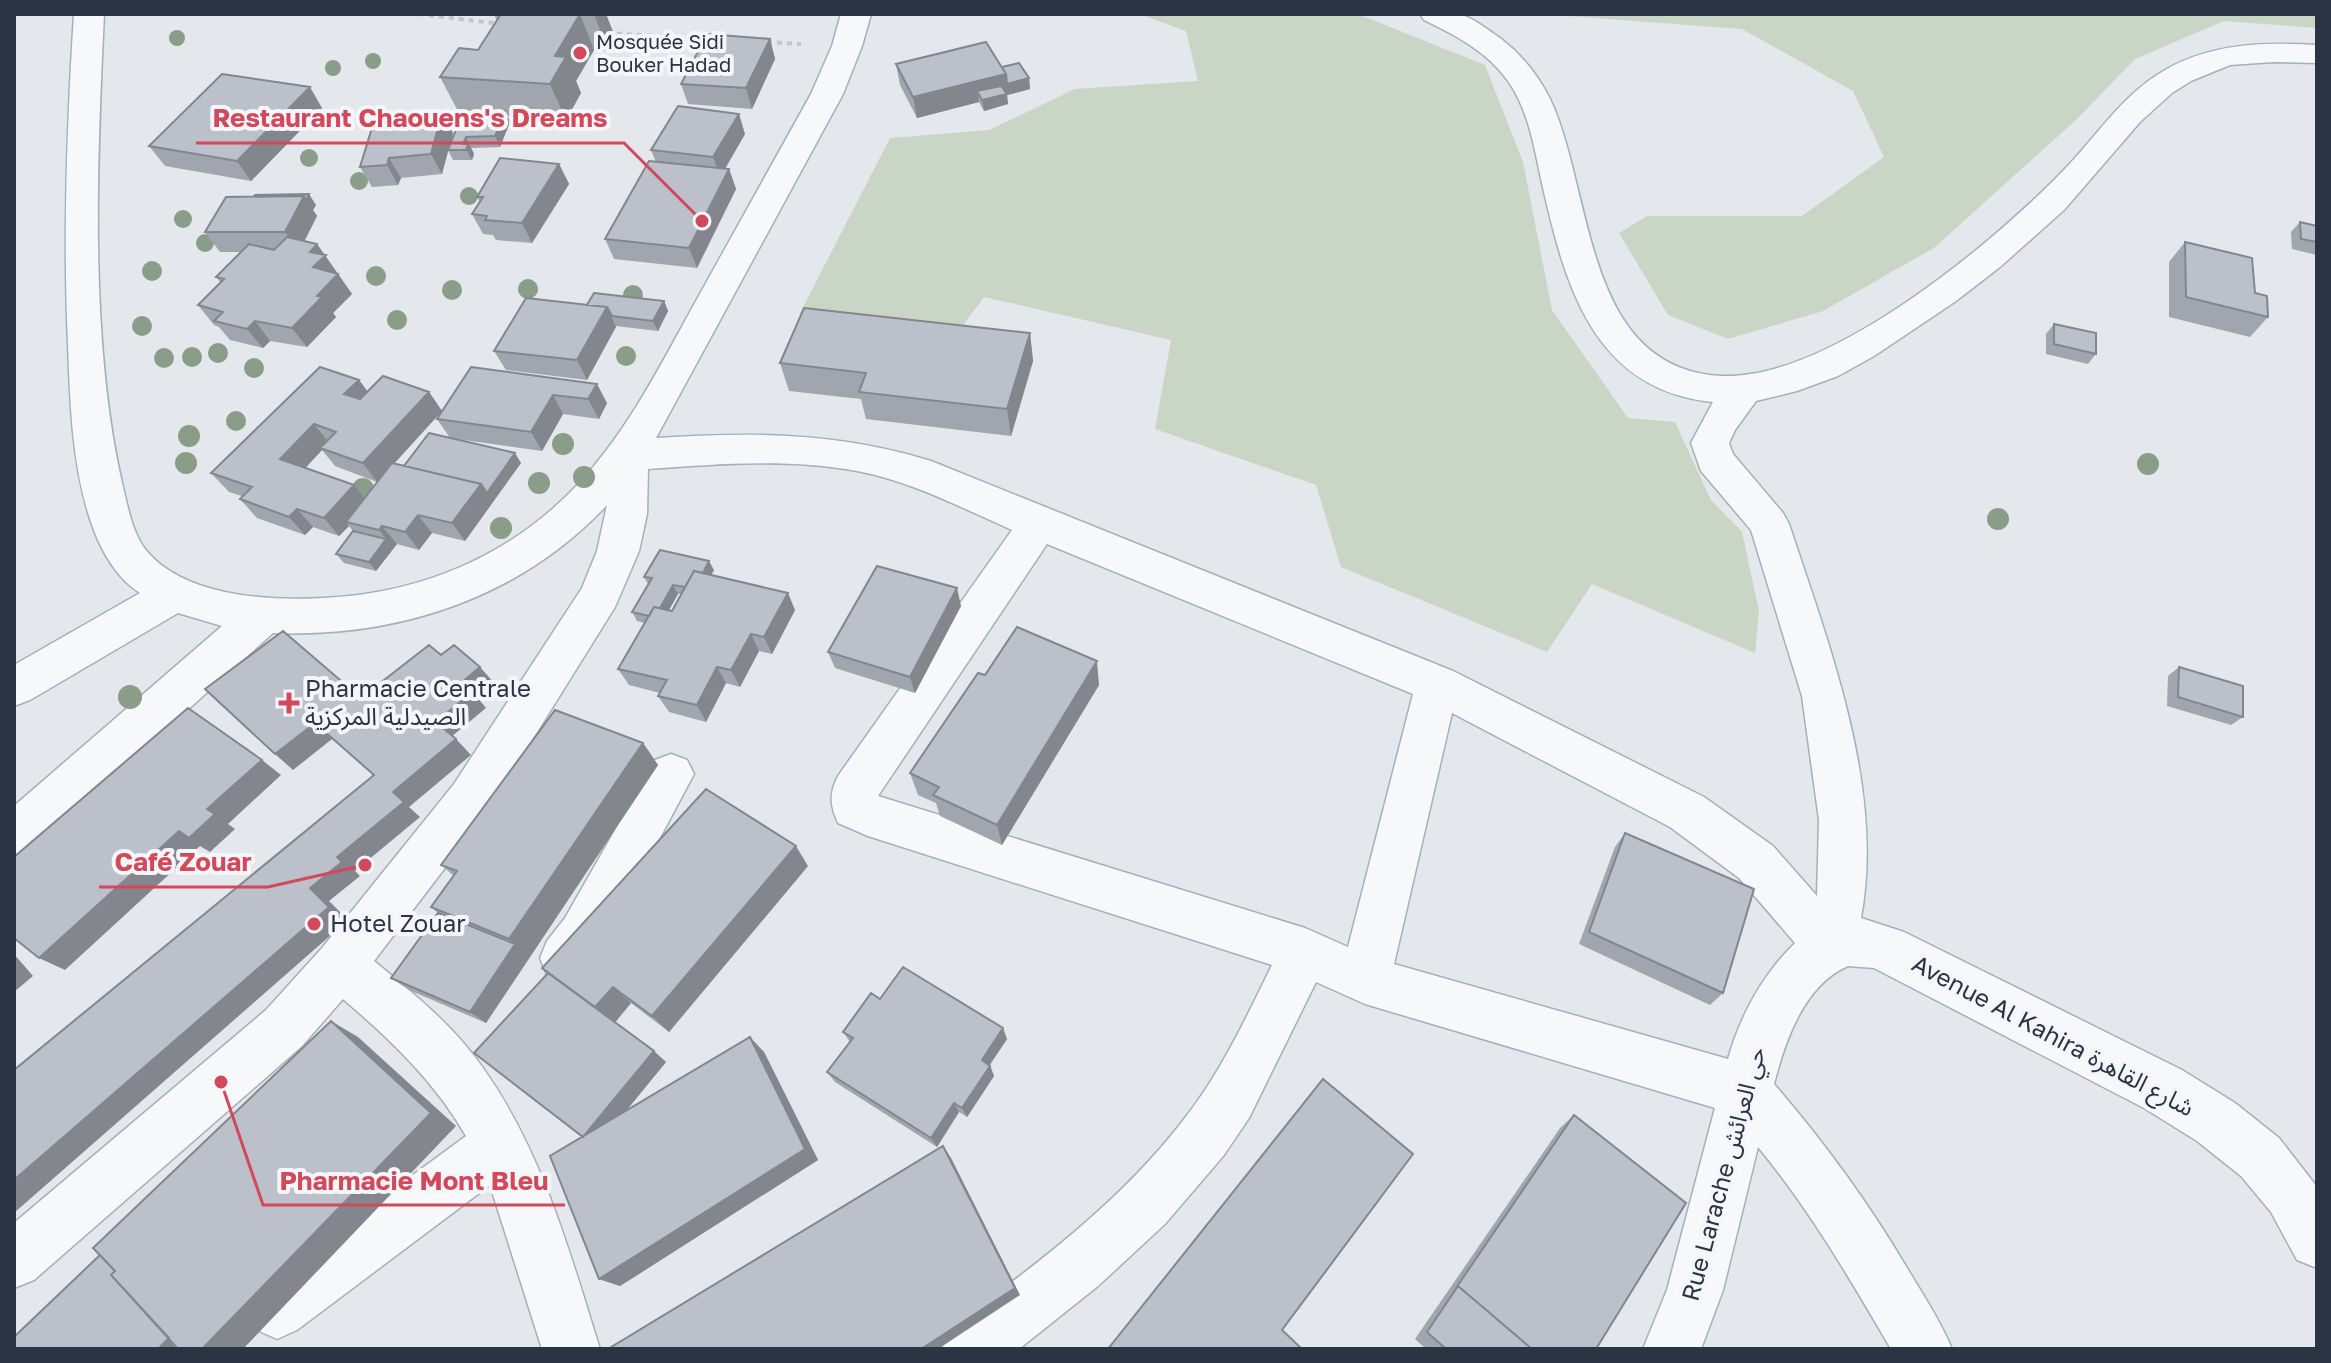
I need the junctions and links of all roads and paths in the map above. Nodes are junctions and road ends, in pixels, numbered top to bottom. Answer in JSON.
{"nodes":[{"id":1,"x":89,"y":14,"type":"edge"},
{"id":2,"x":419,"y":14,"type":"edge"},
{"id":3,"x":1435,"y":14,"type":"edge"},
{"id":4,"x":515,"y":25,"type":"edge"},
{"id":5,"x":851,"y":30,"type":"edge"},
{"id":6,"x":600,"y":32,"type":"dead end"},
{"id":7,"x":722,"y":40,"type":"edge"},
{"id":8,"x":753,"y":42,"type":"edge"},
{"id":9,"x":2317,"y":54,"type":"edge"},
{"id":10,"x":1743,"y":391,"type":"junction"},
{"id":11,"x":628,"y":455,"type":"junction"},
{"id":12,"x":1039,"y":524,"type":"junction"},
{"id":13,"x":175,"y":594,"type":"junction"},
{"id":14,"x":266,"y":613,"type":"junction"},
{"id":15,"x":1437,"y":684,"type":"junction"},
{"id":16,"x":14,"y":687,"type":"edge"},
{"id":17,"x":671,"y":774,"type":"dead end"},
{"id":18,"x":14,"y":836,"type":"edge"},
{"id":19,"x":1831,"y":948,"type":"junction"},
{"id":20,"x":1305,"y":952,"type":"junction"},
{"id":21,"x":340,"y":965,"type":"junction"},
{"id":22,"x":1365,"y":980,"type":"junction"},
{"id":23,"x":537,"y":995,"type":"edge"},
{"id":24,"x":1745,"y":1090,"type":"junction"},
{"id":25,"x":499,"y":1145,"type":"junction"},
{"id":26,"x":2317,"y":1240,"type":"edge"},
{"id":27,"x":14,"y":1260,"type":"edge"},
{"id":28,"x":277,"y":1310,"type":"edge"},
{"id":29,"x":571,"y":1349,"type":"edge"},
{"id":30,"x":971,"y":1349,"type":"edge"},
{"id":31,"x":1672,"y":1349,"type":"edge"},
{"id":32,"x":1923,"y":1349,"type":"edge"}],
"edges":[{"from":1,"to":13,"type":"street"},
{"from":2,"to":4,"type":"path"},
{"from":3,"to":10,"type":"street"},
{"from":5,"to":8,"type":"path"},
{"from":5,"to":11,"type":"street"},
{"from":6,"to":7,"type":"path"},
{"from":9,"to":10,"type":"street"},
{"from":10,"to":19,"type":"street"},
{"from":11,"to":12,"type":"street"},
{"from":11,"to":14,"type":"street"},
{"from":11,"to":21,"type":"street"},
{"from":12,"to":15,"type":"street"},
{"from":12,"to":20,"type":"street"},
{"from":13,"to":14,"type":"street"},
{"from":13,"to":16,"type":"street"},
{"from":14,"to":18,"type":"street"},
{"from":15,"to":19,"type":"street"},
{"from":15,"to":22,"type":"street"},
{"from":17,"to":23,"type":"street"},
{"from":19,"to":24,"type":"street","name":"Rue Larache حي العرائش"},
{"from":19,"to":26,"type":"street","name":"Avenue Al Kahira شارع القاهرة"},
{"from":20,"to":22,"type":"street"},
{"from":20,"to":30,"type":"street"},
{"from":21,"to":25,"type":"street"},
{"from":21,"to":27,"type":"street"},
{"from":22,"to":24,"type":"street"},
{"from":24,"to":31,"type":"street","name":"Rue Larache حي العرائش"},
{"from":24,"to":32,"type":"street"},
{"from":25,"to":28,"type":"street"},
{"from":25,"to":29,"type":"street"}]}
